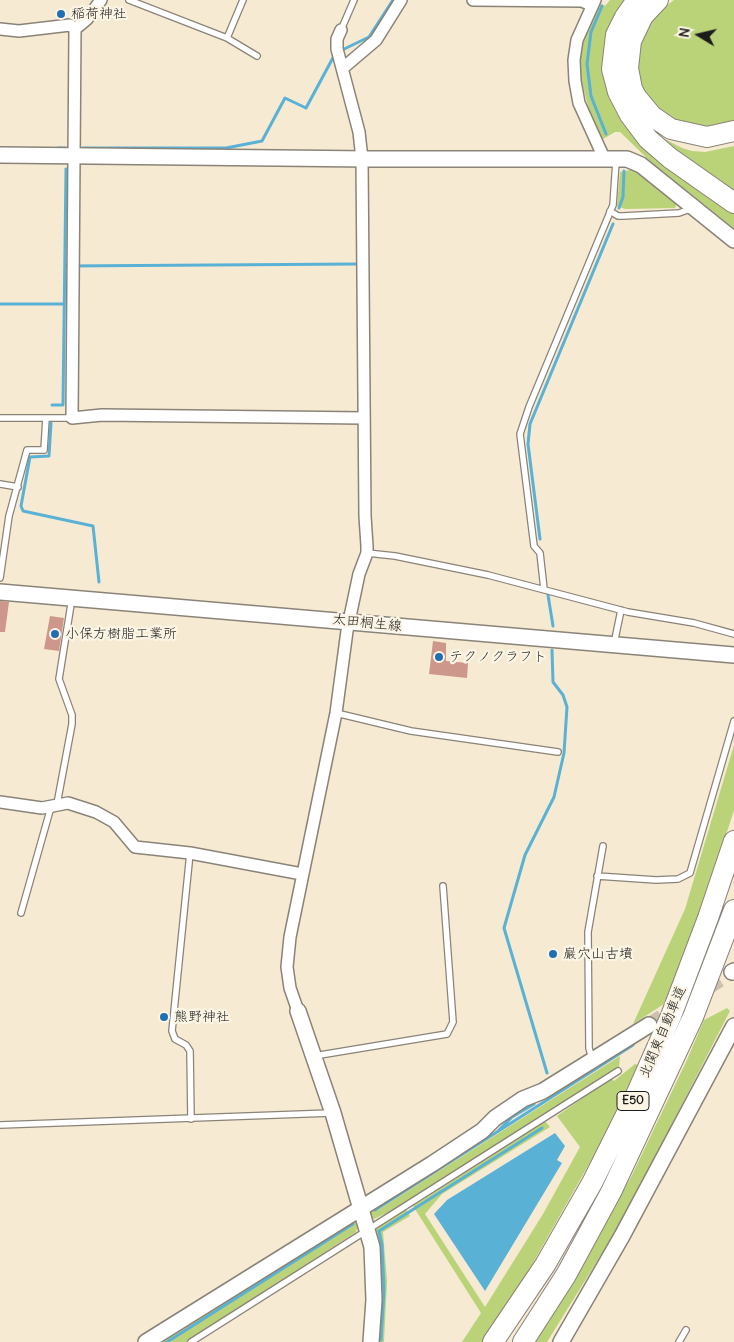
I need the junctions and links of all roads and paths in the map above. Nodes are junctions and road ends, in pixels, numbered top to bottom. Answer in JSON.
{"nodes":[{"id":1,"x":102,"y":0,"type":"edge"},
{"id":2,"x":129,"y":0,"type":"edge"},
{"id":3,"x":243,"y":0,"type":"edge"},
{"id":4,"x":354,"y":0,"type":"edge"},
{"id":5,"x":401,"y":0,"type":"edge"},
{"id":6,"x":473,"y":0,"type":"edge"},
{"id":7,"x":637,"y":0,"type":"edge"},
{"id":8,"x":658,"y":0,"type":"edge"},
{"id":9,"x":593,"y":3,"type":"edge"},
{"id":10,"x":75,"y":29,"type":"junction"},
{"id":11,"x":0,"y":30,"type":"edge"},
{"id":12,"x":341,"y":30,"type":"joint"},
{"id":13,"x":227,"y":38,"type":"junction"},
{"id":14,"x":257,"y":56,"type":"dead end"},
{"id":15,"x":339,"y":59,"type":"junction"},
{"id":16,"x":734,"y":131,"type":"edge"},
{"id":17,"x":0,"y":155,"type":"edge"},
{"id":18,"x":73,"y":156,"type":"junction"},
{"id":19,"x":610,"y":158,"type":"junction"},
{"id":20,"x":362,"y":159,"type":"junction"},
{"id":21,"x":734,"y":203,"type":"edge"},
{"id":22,"x":693,"y":207,"type":"junction"},
{"id":23,"x":610,"y":210,"type":"junction"},
{"id":24,"x":734,"y":240,"type":"edge"},
{"id":25,"x":0,"y":418,"type":"edge"},
{"id":26,"x":46,"y":418,"type":"junction"},
{"id":27,"x":72,"y":418,"type":"junction"},
{"id":28,"x":364,"y":418,"type":"junction"},
{"id":29,"x":0,"y":484,"type":"edge"},
{"id":30,"x":18,"y":487,"type":"junction"},
{"id":31,"x":367,"y":553,"type":"junction"},
{"id":32,"x":0,"y":578,"type":"edge"},
{"id":33,"x":544,"y":589,"type":"junction"},
{"id":34,"x":0,"y":591,"type":"edge"},
{"id":35,"x":72,"y":598,"type":"junction"},
{"id":36,"x":621,"y":610,"type":"junction"},
{"id":37,"x":349,"y":621,"type":"junction"},
{"id":38,"x":734,"y":634,"type":"edge"},
{"id":39,"x":614,"y":645,"type":"junction"},
{"id":40,"x":734,"y":655,"type":"edge"},
{"id":41,"x":336,"y":713,"type":"junction"},
{"id":42,"x":734,"y":721,"type":"edge"},
{"id":43,"x":558,"y":752,"type":"dead end"},
{"id":44,"x":0,"y":802,"type":"edge"},
{"id":45,"x":54,"y":805,"type":"junction"},
{"id":46,"x":734,"y":841,"type":"edge"},
{"id":47,"x":603,"y":846,"type":"dead end"},
{"id":48,"x":190,"y":853,"type":"junction"},
{"id":49,"x":302,"y":874,"type":"junction"},
{"id":50,"x":597,"y":876,"type":"junction"},
{"id":51,"x":443,"y":886,"type":"dead end"},
{"id":52,"x":734,"y":910,"type":"edge"},
{"id":53,"x":22,"y":912,"type":"dead end"},
{"id":54,"x":298,"y":1011,"type":"joint"},
{"id":55,"x":649,"y":1025,"type":"tunnel mouth"},
{"id":56,"x":734,"y":1026,"type":"edge"},
{"id":57,"x":314,"y":1056,"type":"junction"},
{"id":58,"x":593,"y":1061,"type":"junction"},
{"id":59,"x":618,"y":1071,"type":"dead end"},
{"id":60,"x":333,"y":1113,"type":"junction"},
{"id":61,"x":191,"y":1119,"type":"junction"},
{"id":62,"x":0,"y":1125,"type":"edge"},
{"id":63,"x":361,"y":1208,"type":"junction"},
{"id":64,"x":368,"y":1229,"type":"junction"},
{"id":65,"x":686,"y":1330,"type":"dead end"},
{"id":66,"x":146,"y":1342,"type":"edge"},
{"id":67,"x":191,"y":1342,"type":"edge"},
{"id":68,"x":371,"y":1342,"type":"edge"},
{"id":69,"x":493,"y":1342,"type":"edge"},
{"id":70,"x":523,"y":1342,"type":"edge"},
{"id":71,"x":561,"y":1342,"type":"edge"},
{"id":72,"x":679,"y":1342,"type":"edge"}],
"edges":[{"from":1,"to":10,"type":"street"},
{"from":2,"to":13,"type":"lane"},
{"from":3,"to":13,"type":"lane"},
{"from":4,"to":12,"type":"lane"},
{"from":5,"to":15,"type":"street"},
{"from":6,"to":9,"type":"street"},
{"from":7,"to":21,"type":"highway"},
{"from":8,"to":16,"type":"highway"},
{"from":9,"to":19,"type":"street"},
{"from":10,"to":11,"type":"street"},
{"from":10,"to":18,"type":"street"},
{"from":12,"to":15,"type":"street"},
{"from":13,"to":14,"type":"lane"},
{"from":15,"to":20,"type":"street"},
{"from":17,"to":18,"type":"street"},
{"from":18,"to":20,"type":"street"},
{"from":18,"to":27,"type":"street"},
{"from":19,"to":20,"type":"street"},
{"from":19,"to":22,"type":"street"},
{"from":19,"to":23,"type":"lane"},
{"from":20,"to":28,"type":"street"},
{"from":22,"to":23,"type":"lane"},
{"from":22,"to":24,"type":"street"},
{"from":23,"to":33,"type":"lane"},
{"from":25,"to":26,"type":"lane"},
{"from":26,"to":27,"type":"lane"},
{"from":26,"to":30,"type":"lane"},
{"from":27,"to":28,"type":"street"},
{"from":28,"to":31,"type":"street"},
{"from":29,"to":30,"type":"lane"},
{"from":30,"to":32,"type":"lane"},
{"from":31,"to":33,"type":"lane"},
{"from":31,"to":37,"type":"street"},
{"from":33,"to":36,"type":"lane"},
{"from":34,"to":35,"type":"street","name":"太田桐生線"},
{"from":35,"to":37,"type":"street","name":"太田桐生線"},
{"from":35,"to":45,"type":"lane"},
{"from":36,"to":38,"type":"lane"},
{"from":36,"to":39,"type":"lane"},
{"from":37,"to":39,"type":"street","name":"太田桐生線"},
{"from":37,"to":41,"type":"street"},
{"from":39,"to":40,"type":"street","name":"太田桐生線"},
{"from":41,"to":43,"type":"lane"},
{"from":41,"to":49,"type":"street"},
{"from":42,"to":50,"type":"lane"},
{"from":44,"to":45,"type":"street"},
{"from":45,"to":48,"type":"street"},
{"from":45,"to":53,"type":"lane"},
{"from":46,"to":69,"type":"highway","name":"北関東自動車道","number":"E50"},
{"from":47,"to":50,"type":"lane"},
{"from":48,"to":49,"type":"street"},
{"from":48,"to":61,"type":"lane"},
{"from":49,"to":54,"type":"street"},
{"from":50,"to":58,"type":"lane"},
{"from":51,"to":57,"type":"lane"},
{"from":52,"to":70,"type":"highway","name":"北関東自動車道","number":"E50"},
{"from":54,"to":57,"type":"street"},
{"from":55,"to":58,"type":"street"},
{"from":56,"to":71,"type":"street"},
{"from":57,"to":60,"type":"street"},
{"from":58,"to":63,"type":"street"},
{"from":59,"to":64,"type":"lane"},
{"from":60,"to":61,"type":"lane"},
{"from":60,"to":63,"type":"street"},
{"from":61,"to":62,"type":"lane"},
{"from":63,"to":64,"type":"street"},
{"from":63,"to":66,"type":"street"},
{"from":64,"to":67,"type":"lane"},
{"from":64,"to":68,"type":"street"},
{"from":65,"to":72,"type":"lane"}]}
